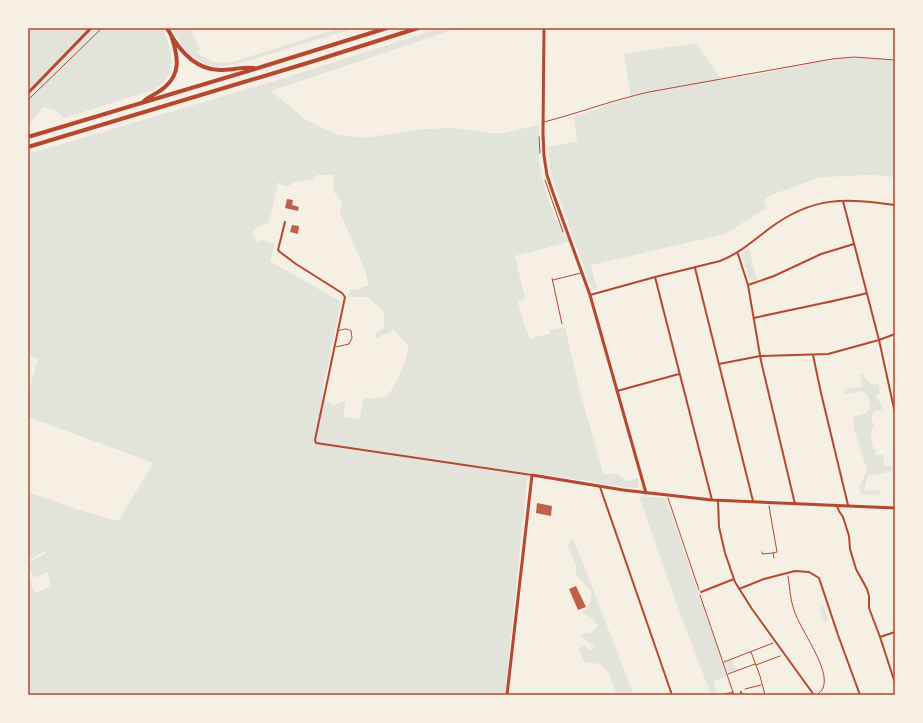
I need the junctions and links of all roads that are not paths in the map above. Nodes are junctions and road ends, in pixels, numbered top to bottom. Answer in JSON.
{"nodes":[{"id":1,"x":91,"y":28,"type":"edge"},
{"id":2,"x":387,"y":28,"type":"edge"},
{"id":3,"x":418,"y":28,"type":"edge"},
{"id":4,"x":544,"y":28,"type":"edge"},
{"id":5,"x":168,"y":30,"type":"edge"},
{"id":6,"x":895,"y":60,"type":"edge"},
{"id":7,"x":258,"y":68,"type":"junction"},
{"id":8,"x":28,"y":92,"type":"edge"},
{"id":9,"x":143,"y":102,"type":"junction"},
{"id":10,"x":543,"y":122,"type":"junction"},
{"id":11,"x":28,"y":137,"type":"edge"},
{"id":12,"x":28,"y":147,"type":"edge"},
{"id":13,"x":842,"y":201,"type":"junction"},
{"id":14,"x":895,"y":205,"type":"edge"},
{"id":15,"x":285,"y":222,"type":"dead end"},
{"id":16,"x":854,"y":244,"type":"junction"},
{"id":17,"x":738,"y":253,"type":"junction"},
{"id":18,"x":695,"y":268,"type":"junction"},
{"id":19,"x":582,"y":272,"type":"junction"},
{"id":20,"x":654,"y":277,"type":"junction"},
{"id":21,"x":748,"y":285,"type":"junction"},
{"id":22,"x":866,"y":294,"type":"junction"},
{"id":23,"x":590,"y":295,"type":"junction"},
{"id":24,"x":754,"y":318,"type":"junction"},
{"id":25,"x":562,"y":324,"type":"dead end"},
{"id":26,"x":338,"y":332,"type":"junction"},
{"id":27,"x":895,"y":334,"type":"edge"},
{"id":28,"x":879,"y":340,"type":"junction"},
{"id":29,"x":334,"y":348,"type":"junction"},
{"id":30,"x":813,"y":354,"type":"junction"},
{"id":31,"x":760,"y":356,"type":"junction"},
{"id":32,"x":719,"y":364,"type":"junction"},
{"id":33,"x":679,"y":374,"type":"junction"},
{"id":34,"x":617,"y":391,"type":"junction"},
{"id":35,"x":895,"y":413,"type":"edge"},
{"id":36,"x":532,"y":475,"type":"junction"},
{"id":37,"x":600,"y":487,"type":"junction"},
{"id":38,"x":646,"y":493,"type":"junction"},
{"id":39,"x":712,"y":500,"type":"junction"},
{"id":40,"x":718,"y":500,"type":"junction"},
{"id":41,"x":753,"y":502,"type":"junction"},
{"id":42,"x":795,"y":504,"type":"junction"},
{"id":43,"x":837,"y":506,"type":"junction"},
{"id":44,"x":848,"y":506,"type":"junction"},
{"id":45,"x":894,"y":508,"type":"edge"},
{"id":46,"x":895,"y":513,"type":"edge"},
{"id":47,"x":734,"y":579,"type":"junction"},
{"id":48,"x":739,"y":589,"type":"junction"},
{"id":49,"x":700,"y":592,"type":"road end"},
{"id":50,"x":895,"y":632,"type":"edge"},
{"id":51,"x":880,"y":636,"type":"junction"},
{"id":52,"x":895,"y":683,"type":"edge"},
{"id":53,"x":741,"y":692,"type":"dead end"},
{"id":54,"x":814,"y":694,"type":"edge"},
{"id":55,"x":507,"y":695,"type":"edge"},
{"id":56,"x":672,"y":695,"type":"edge"},
{"id":57,"x":742,"y":695,"type":"edge"},
{"id":58,"x":810,"y":695,"type":"edge"},
{"id":59,"x":860,"y":695,"type":"edge"}],
"edges":[{"from":1,"to":8,"type":"street"},
{"from":2,"to":7,"type":"highway"},
{"from":3,"to":12,"type":"highway"},
{"from":4,"to":10,"type":"street"},
{"from":5,"to":7,"type":"highway"},
{"from":5,"to":9,"type":"highway"},
{"from":6,"to":10,"type":"lane"},
{"from":7,"to":9,"type":"highway"},
{"from":9,"to":11,"type":"highway"},
{"from":10,"to":19,"type":"street"},
{"from":13,"to":14,"type":"street"},
{"from":13,"to":16,"type":"street"},
{"from":13,"to":17,"type":"street"},
{"from":15,"to":26,"type":"street"},
{"from":16,"to":21,"type":"street"},
{"from":16,"to":22,"type":"street"},
{"from":17,"to":18,"type":"street"},
{"from":17,"to":21,"type":"street"},
{"from":18,"to":20,"type":"street"},
{"from":18,"to":32,"type":"street"},
{"from":19,"to":23,"type":"street"},
{"from":19,"to":25,"type":"lane"},
{"from":20,"to":23,"type":"street"},
{"from":20,"to":33,"type":"street"},
{"from":21,"to":24,"type":"street"},
{"from":22,"to":24,"type":"street"},
{"from":22,"to":28,"type":"street"},
{"from":23,"to":34,"type":"street"},
{"from":24,"to":31,"type":"street"},
{"from":26,"to":29,"type":"street"},
{"from":26,"to":29,"type":"lane"},
{"from":27,"to":28,"type":"street"},
{"from":28,"to":30,"type":"street"},
{"from":28,"to":35,"type":"street"},
{"from":29,"to":36,"type":"street"},
{"from":30,"to":31,"type":"street"},
{"from":30,"to":44,"type":"street"},
{"from":31,"to":32,"type":"street"},
{"from":31,"to":42,"type":"street"},
{"from":32,"to":41,"type":"street"},
{"from":33,"to":34,"type":"street"},
{"from":33,"to":39,"type":"street"},
{"from":34,"to":38,"type":"street"},
{"from":36,"to":37,"type":"street"},
{"from":36,"to":55,"type":"street"},
{"from":37,"to":38,"type":"street"},
{"from":37,"to":56,"type":"street"},
{"from":38,"to":39,"type":"street"},
{"from":39,"to":40,"type":"street"},
{"from":40,"to":41,"type":"street"},
{"from":40,"to":47,"type":"street"},
{"from":41,"to":42,"type":"street"},
{"from":42,"to":43,"type":"street"},
{"from":43,"to":44,"type":"street"},
{"from":43,"to":51,"type":"street"},
{"from":44,"to":45,"type":"street"},
{"from":45,"to":46,"type":"street"},
{"from":47,"to":48,"type":"street"},
{"from":47,"to":49,"type":"street"},
{"from":48,"to":54,"type":"street"},
{"from":48,"to":59,"type":"street"},
{"from":50,"to":51,"type":"street"},
{"from":51,"to":52,"type":"street"},
{"from":53,"to":57,"type":"street"},
{"from":54,"to":58,"type":"street"}]}
